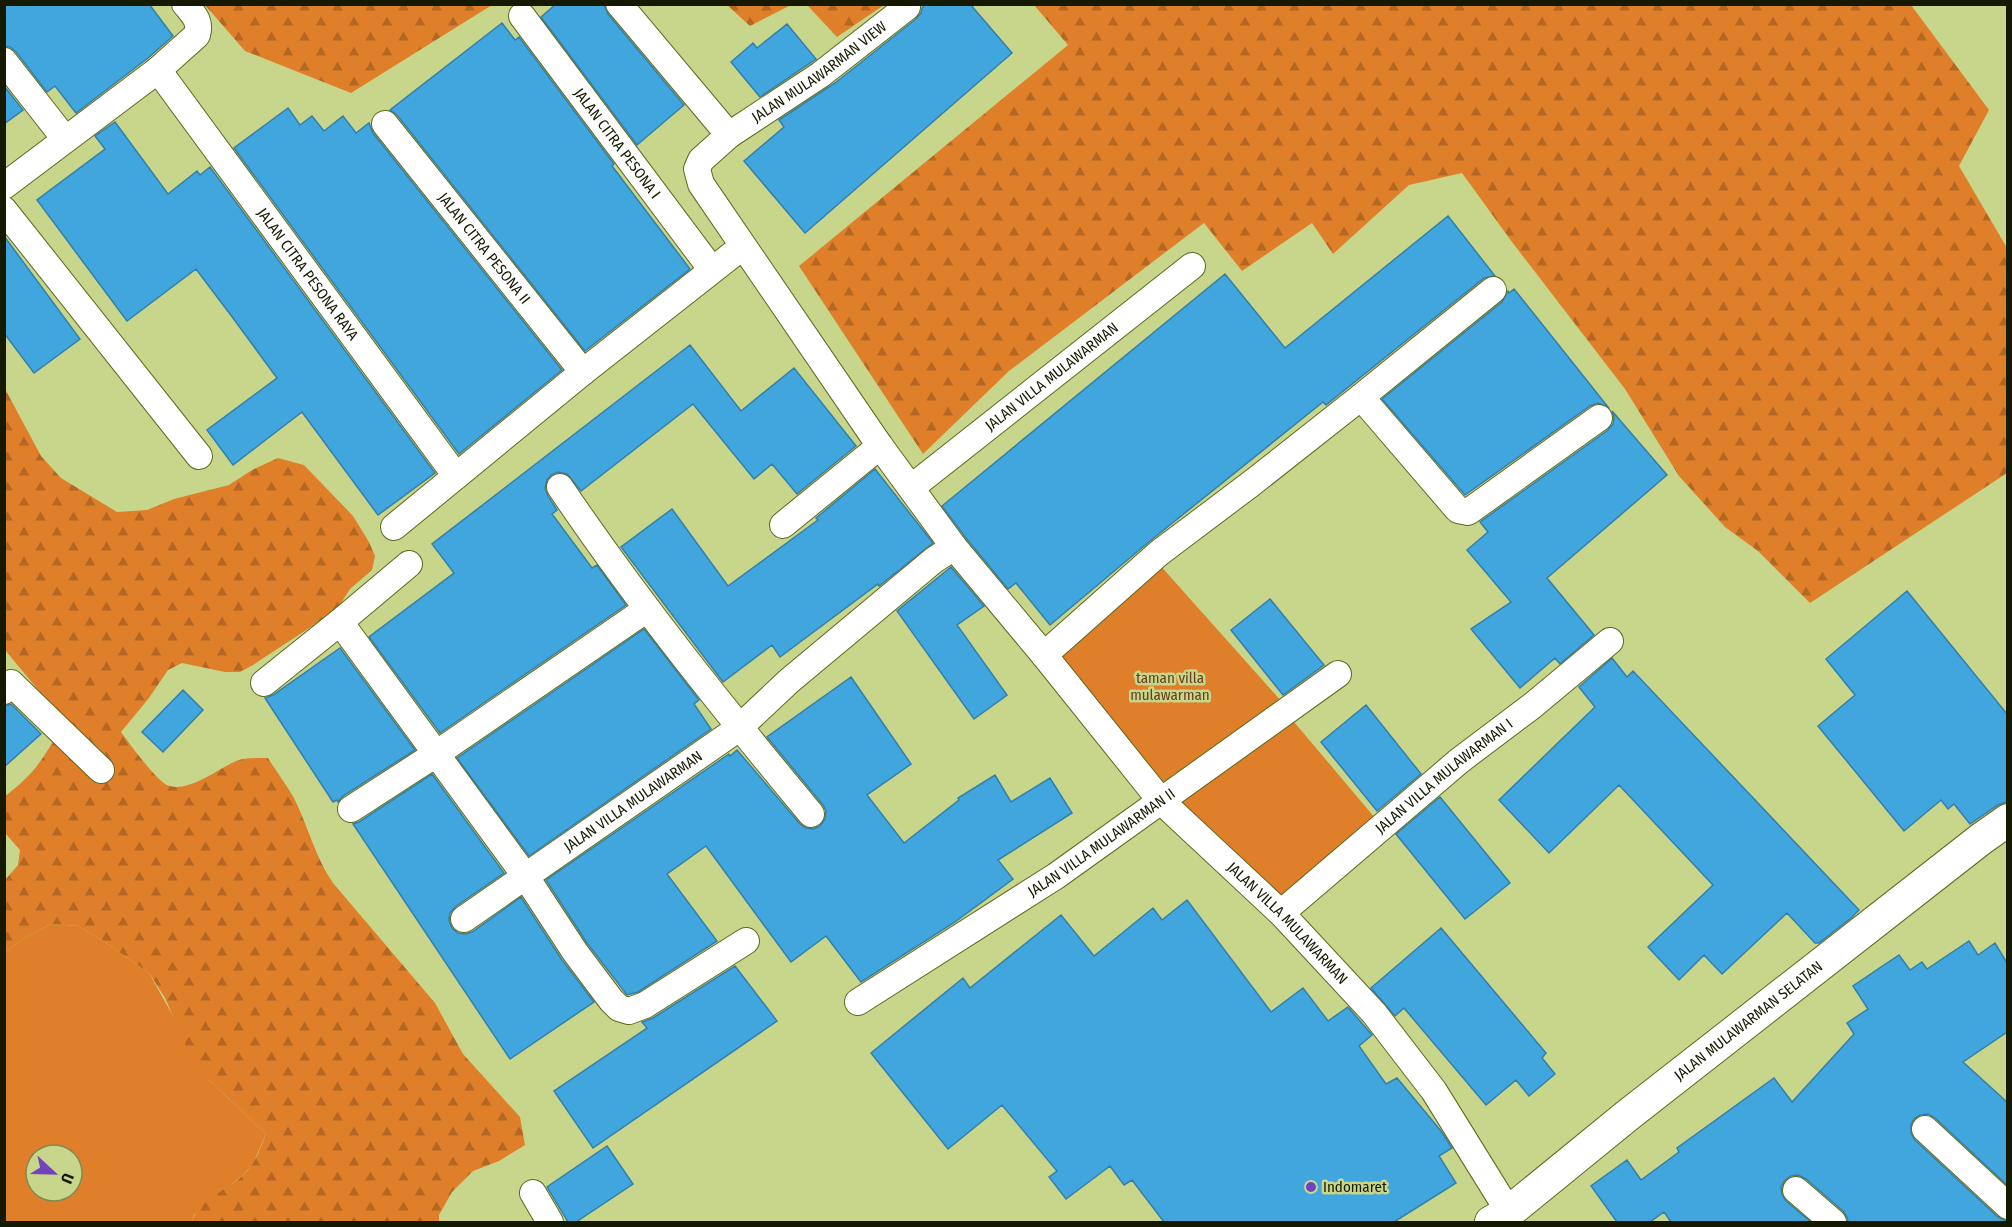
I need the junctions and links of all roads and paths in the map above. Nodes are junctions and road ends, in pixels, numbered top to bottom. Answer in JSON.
{"nodes":[{"id":1,"x":185,"y":4,"type":"edge"},
{"id":2,"x":619,"y":4,"type":"edge"},
{"id":3,"x":907,"y":7,"type":"dead end"},
{"id":4,"x":522,"y":16,"type":"dead end"},
{"id":5,"x":4,"y":62,"type":"edge"},
{"id":6,"x":158,"y":70,"type":"junction"},
{"id":7,"x":384,"y":124,"type":"dead end"},
{"id":8,"x":729,"y":135,"type":"junction"},
{"id":9,"x":64,"y":140,"type":"junction"},
{"id":10,"x":4,"y":186,"type":"edge"},
{"id":11,"x":4,"y":210,"type":"edge"},
{"id":12,"x":742,"y":247,"type":"junction"},
{"id":13,"x":1192,"y":266,"type":"dead end"},
{"id":14,"x":712,"y":270,"type":"junction"},
{"id":15,"x":1493,"y":290,"type":"dead end"},
{"id":16,"x":583,"y":372,"type":"junction"},
{"id":17,"x":1361,"y":397,"type":"junction"},
{"id":18,"x":1599,"y":418,"type":"dead end"},
{"id":19,"x":880,"y":446,"type":"junction"},
{"id":20,"x":199,"y":456,"type":"dead end"},
{"id":21,"x":456,"y":476,"type":"junction"},
{"id":22,"x":560,"y":487,"type":"dead end"},
{"id":23,"x":912,"y":487,"type":"junction"},
{"id":24,"x":783,"y":525,"type":"dead end"},
{"id":25,"x":394,"y":527,"type":"dead end"},
{"id":26,"x":954,"y":547,"type":"junction"},
{"id":27,"x":409,"y":564,"type":"dead end"},
{"id":28,"x":646,"y":609,"type":"junction"},
{"id":29,"x":340,"y":622,"type":"junction"},
{"id":30,"x":1610,"y":641,"type":"dead end"},
{"id":31,"x":1044,"y":655,"type":"junction"},
{"id":32,"x":1338,"y":674,"type":"dead end"},
{"id":33,"x":264,"y":683,"type":"dead end"},
{"id":34,"x":4,"y":691,"type":"edge"},
{"id":35,"x":739,"y":728,"type":"junction"},
{"id":36,"x":436,"y":754,"type":"junction"},
{"id":37,"x":101,"y":770,"type":"dead end"},
{"id":38,"x":1161,"y":801,"type":"junction"},
{"id":39,"x":351,"y":808,"type":"dead end"},
{"id":40,"x":811,"y":814,"type":"dead end"},
{"id":41,"x":2007,"y":820,"type":"edge"},
{"id":42,"x":526,"y":877,"type":"junction"},
{"id":43,"x":1281,"y":913,"type":"junction"},
{"id":44,"x":464,"y":919,"type":"dead end"},
{"id":45,"x":746,"y":941,"type":"dead end"},
{"id":46,"x":858,"y":1002,"type":"dead end"},
{"id":47,"x":1925,"y":1129,"type":"dead end"},
{"id":48,"x":1796,"y":1190,"type":"dead end"},
{"id":49,"x":532,"y":1193,"type":"dead end"},
{"id":50,"x":2007,"y":1206,"type":"edge"},
{"id":51,"x":1500,"y":1217,"type":"edge"},
{"id":52,"x":550,"y":1222,"type":"edge"},
{"id":53,"x":1833,"y":1222,"type":"edge"}],
"edges":[{"from":1,"to":6,"type":"street"},
{"from":2,"to":8,"type":"street"},
{"from":3,"to":8,"type":"street","name":"JALAN MULAWARMAN VIEW"},
{"from":4,"to":14,"type":"street","name":"JALAN CITRA PESONA I"},
{"from":5,"to":9,"type":"street"},
{"from":6,"to":9,"type":"street"},
{"from":6,"to":21,"type":"street","name":"JALAN CITRA PESONA RAYA"},
{"from":7,"to":16,"type":"street","name":"JALAN CITRA PESONA II"},
{"from":8,"to":12,"type":"street","name":"JALAN MULAWARMAN VIEW"},
{"from":9,"to":10,"type":"street"},
{"from":11,"to":20,"type":"street"},
{"from":12,"to":14,"type":"street"},
{"from":12,"to":19,"type":"street","name":"JALAN VILLA MULAWARMAN"},
{"from":13,"to":23,"type":"street","name":"JALAN VILLA MULAWARMAN"},
{"from":14,"to":16,"type":"street"},
{"from":15,"to":17,"type":"street"},
{"from":16,"to":21,"type":"street"},
{"from":17,"to":18,"type":"street"},
{"from":17,"to":31,"type":"street"},
{"from":19,"to":23,"type":"street","name":"JALAN VILLA MULAWARMAN"},
{"from":19,"to":24,"type":"street"},
{"from":21,"to":25,"type":"street"},
{"from":22,"to":28,"type":"street"},
{"from":23,"to":26,"type":"street","name":"JALAN VILLA MULAWARMAN"},
{"from":26,"to":31,"type":"street","name":"JALAN VILLA MULAWARMAN"},
{"from":26,"to":35,"type":"street","name":"JALAN VILLA MULAWARMAN"},
{"from":27,"to":29,"type":"street"},
{"from":28,"to":35,"type":"street"},
{"from":28,"to":36,"type":"street"},
{"from":29,"to":33,"type":"street"},
{"from":29,"to":36,"type":"street"},
{"from":30,"to":43,"type":"street","name":"JALAN VILLA MULAWARMAN I"},
{"from":31,"to":38,"type":"street","name":"JALAN VILLA MULAWARMAN"},
{"from":32,"to":38,"type":"street","name":"JALAN VILLA MULAWARMAN II"},
{"from":34,"to":37,"type":"street"},
{"from":35,"to":40,"type":"street"},
{"from":35,"to":42,"type":"street","name":"JALAN VILLA MULAWARMAN"},
{"from":36,"to":39,"type":"street"},
{"from":36,"to":42,"type":"street"},
{"from":38,"to":43,"type":"street","name":"JALAN VILLA MULAWARMAN"},
{"from":38,"to":46,"type":"street","name":"JALAN VILLA MULAWARMAN II"},
{"from":41,"to":51,"type":"street","name":"JALAN MULAWARMAN SELATAN"},
{"from":42,"to":44,"type":"street","name":"JALAN VILLA MULAWARMAN"},
{"from":42,"to":45,"type":"street"},
{"from":43,"to":51,"type":"street","name":"JALAN VILLA MULAWARMAN"},
{"from":47,"to":50,"type":"street"},
{"from":48,"to":53,"type":"street"},
{"from":49,"to":52,"type":"street"}]}
